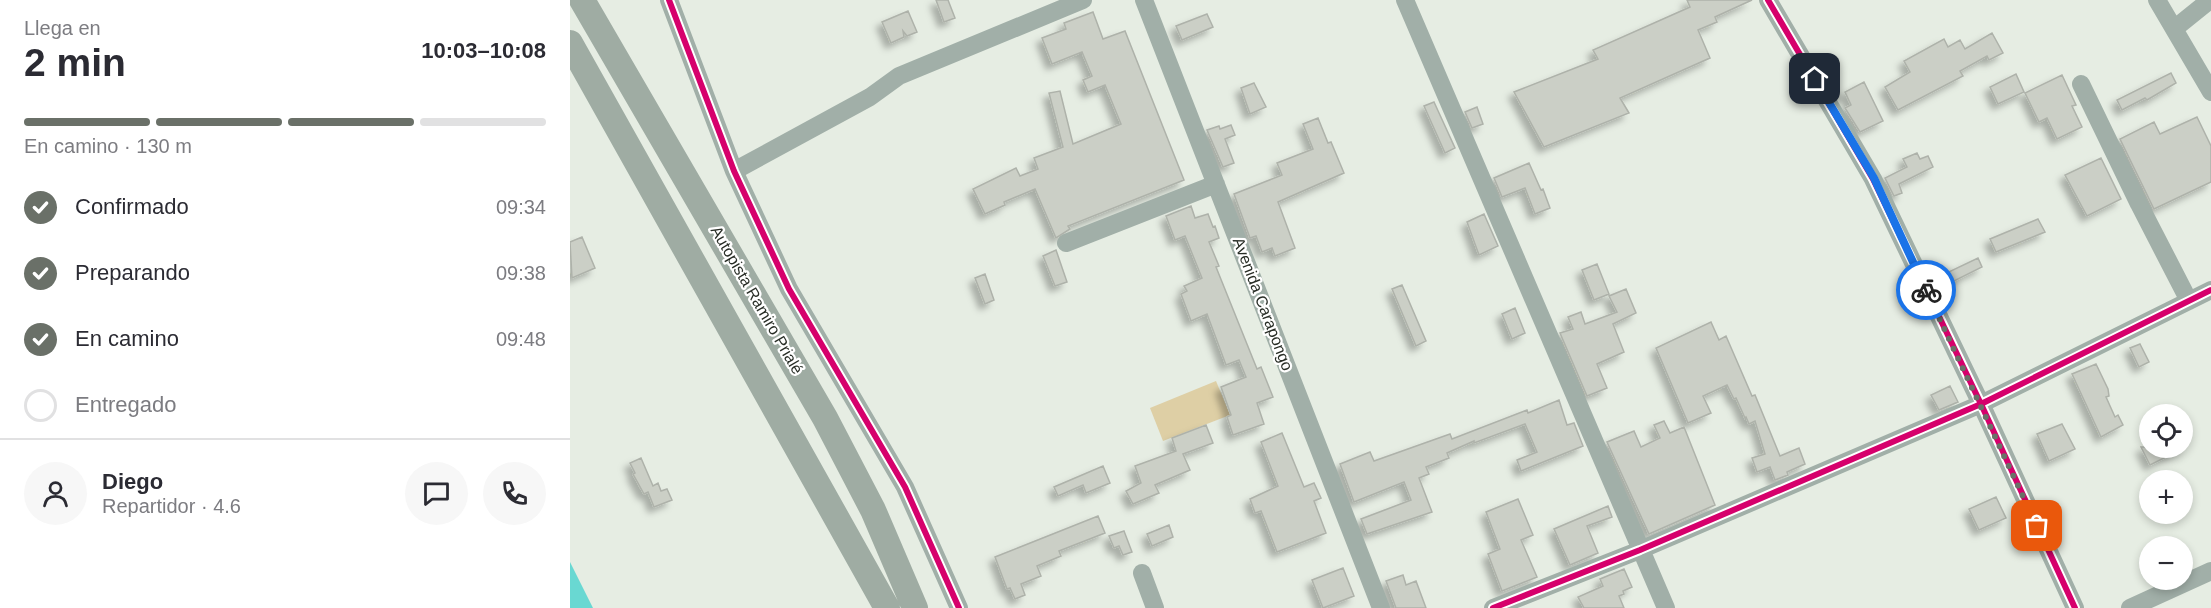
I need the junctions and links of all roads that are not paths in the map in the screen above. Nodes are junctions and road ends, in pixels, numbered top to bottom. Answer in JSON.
{"nodes":[{"id":1,"x":582,"y":0,"type":"edge"},
{"id":2,"x":669,"y":0,"type":"edge"},
{"id":3,"x":1083,"y":0,"type":"edge"},
{"id":4,"x":1144,"y":0,"type":"edge"},
{"id":5,"x":1405,"y":0,"type":"edge"},
{"id":6,"x":1768,"y":0,"type":"edge"},
{"id":7,"x":2157,"y":0,"type":"edge"},
{"id":8,"x":2210,"y":0,"type":"edge"},
{"id":9,"x":2174,"y":29,"type":"junction"},
{"id":10,"x":570,"y":43,"type":"edge"},
{"id":11,"x":2081,"y":84,"type":"dead end"},
{"id":12,"x":2211,"y":92,"type":"edge"},
{"id":13,"x":734,"y":171,"type":"junction"},
{"id":14,"x":1216,"y":184,"type":"junction"},
{"id":15,"x":1066,"y":243,"type":"dead end"},
{"id":16,"x":2211,"y":290,"type":"edge"},
{"id":17,"x":2189,"y":302,"type":"junction"},
{"id":18,"x":1981,"y":404,"type":"junction"},
{"id":19,"x":1640,"y":550,"type":"junction"},
{"id":20,"x":2211,"y":571,"type":"edge"},
{"id":21,"x":1142,"y":573,"type":"dead end"},
{"id":22,"x":887,"y":608,"type":"edge"},
{"id":23,"x":915,"y":608,"type":"edge"},
{"id":24,"x":959,"y":608,"type":"edge"},
{"id":25,"x":1155,"y":608,"type":"edge"},
{"id":26,"x":1381,"y":608,"type":"edge"},
{"id":27,"x":1493,"y":608,"type":"edge"},
{"id":28,"x":1666,"y":608,"type":"edge"},
{"id":29,"x":2075,"y":608,"type":"edge"},
{"id":30,"x":2130,"y":608,"type":"edge"}],
"edges":[{"from":1,"to":23,"type":"highway","name":"Autopista Ramiro Prialé"},
{"from":2,"to":13,"type":"street"},
{"from":3,"to":13,"type":"street"},
{"from":4,"to":14,"type":"street","name":"Avenida Carapongo"},
{"from":5,"to":19,"type":"street"},
{"from":6,"to":18,"type":"street"},
{"from":7,"to":9,"type":"street"},
{"from":8,"to":9,"type":"street"},
{"from":9,"to":12,"type":"street"},
{"from":10,"to":22,"type":"highway"},
{"from":11,"to":17,"type":"street"},
{"from":13,"to":24,"type":"street"},
{"from":14,"to":15,"type":"street"},
{"from":14,"to":26,"type":"street","name":"Avenida Carapongo"},
{"from":16,"to":17,"type":"street"},
{"from":17,"to":18,"type":"street"},
{"from":18,"to":19,"type":"street"},
{"from":18,"to":29,"type":"street"},
{"from":19,"to":27,"type":"street"},
{"from":19,"to":28,"type":"street"},
{"from":20,"to":30,"type":"street"},
{"from":21,"to":25,"type":"street"}]}
